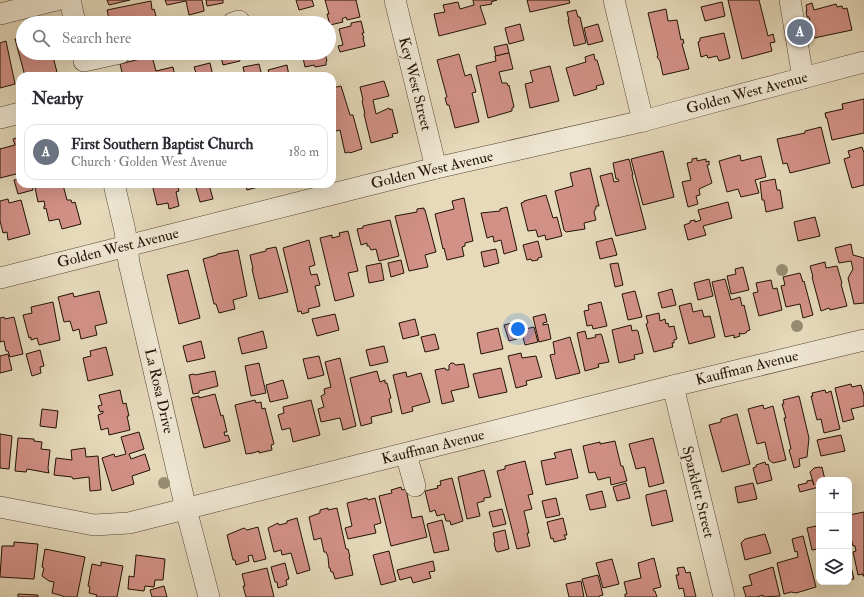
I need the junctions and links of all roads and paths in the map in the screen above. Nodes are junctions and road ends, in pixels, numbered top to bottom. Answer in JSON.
{"nodes":[{"id":1,"x":56,"y":0,"type":"edge"},
{"id":2,"x":70,"y":0,"type":"edge"},
{"id":3,"x":395,"y":0,"type":"edge"},
{"id":4,"x":614,"y":0,"type":"edge"},
{"id":5,"x":790,"y":0,"type":"edge"},
{"id":6,"x":0,"y":14,"type":"edge"},
{"id":7,"x":73,"y":16,"type":"edge"},
{"id":8,"x":96,"y":60,"type":"edge"},
{"id":9,"x":864,"y":62,"type":"edge"},
{"id":10,"x":85,"y":63,"type":"edge"},
{"id":11,"x":803,"y":78,"type":"junction"},
{"id":12,"x":16,"y":114,"type":"edge"},
{"id":13,"x":0,"y":118,"type":"edge"},
{"id":14,"x":643,"y":121,"type":"junction"},
{"id":15,"x":436,"y":168,"type":"junction"},
{"id":16,"x":115,"y":188,"type":"edge"},
{"id":17,"x":126,"y":246,"type":"junction"},
{"id":18,"x":0,"y":278,"type":"edge"},
{"id":19,"x":864,"y":340,"type":"edge"},
{"id":20,"x":673,"y":386,"type":"junction"},
{"id":21,"x":406,"y":454,"type":"junction"},
{"id":22,"x":415,"y":486,"type":"dead end"},
{"id":23,"x":0,"y":507,"type":"edge"},
{"id":24,"x":186,"y":509,"type":"junction"},
{"id":25,"x":209,"y":597,"type":"edge"},
{"id":26,"x":724,"y":597,"type":"edge"}],
"edges":[{"from":1,"to":6,"type":"street"},
{"from":2,"to":7,"type":"street"},
{"from":3,"to":15,"type":"street","name":"Key West Street"},
{"from":4,"to":14,"type":"street"},
{"from":5,"to":11,"type":"street"},
{"from":8,"to":10,"type":"street"},
{"from":9,"to":11,"type":"street","name":"Golden West Avenue"},
{"from":11,"to":14,"type":"street","name":"Golden West Avenue"},
{"from":12,"to":13,"type":"street"},
{"from":14,"to":15,"type":"street","name":"Golden West Avenue"},
{"from":15,"to":17,"type":"street","name":"Golden West Avenue"},
{"from":16,"to":17,"type":"street","name":"La Rosa Drive"},
{"from":17,"to":18,"type":"street","name":"Golden West Avenue"},
{"from":17,"to":24,"type":"street","name":"La Rosa Drive"},
{"from":19,"to":20,"type":"street","name":"Kauffman Avenue"},
{"from":20,"to":21,"type":"street","name":"Kauffman Avenue"},
{"from":20,"to":26,"type":"street","name":"Sparklett Street"},
{"from":21,"to":22,"type":"street"},
{"from":21,"to":24,"type":"street","name":"Kauffman Avenue"},
{"from":23,"to":24,"type":"street","name":"Kauffman Avenue"},
{"from":24,"to":25,"type":"street","name":"La Rosa Drive"}]}
